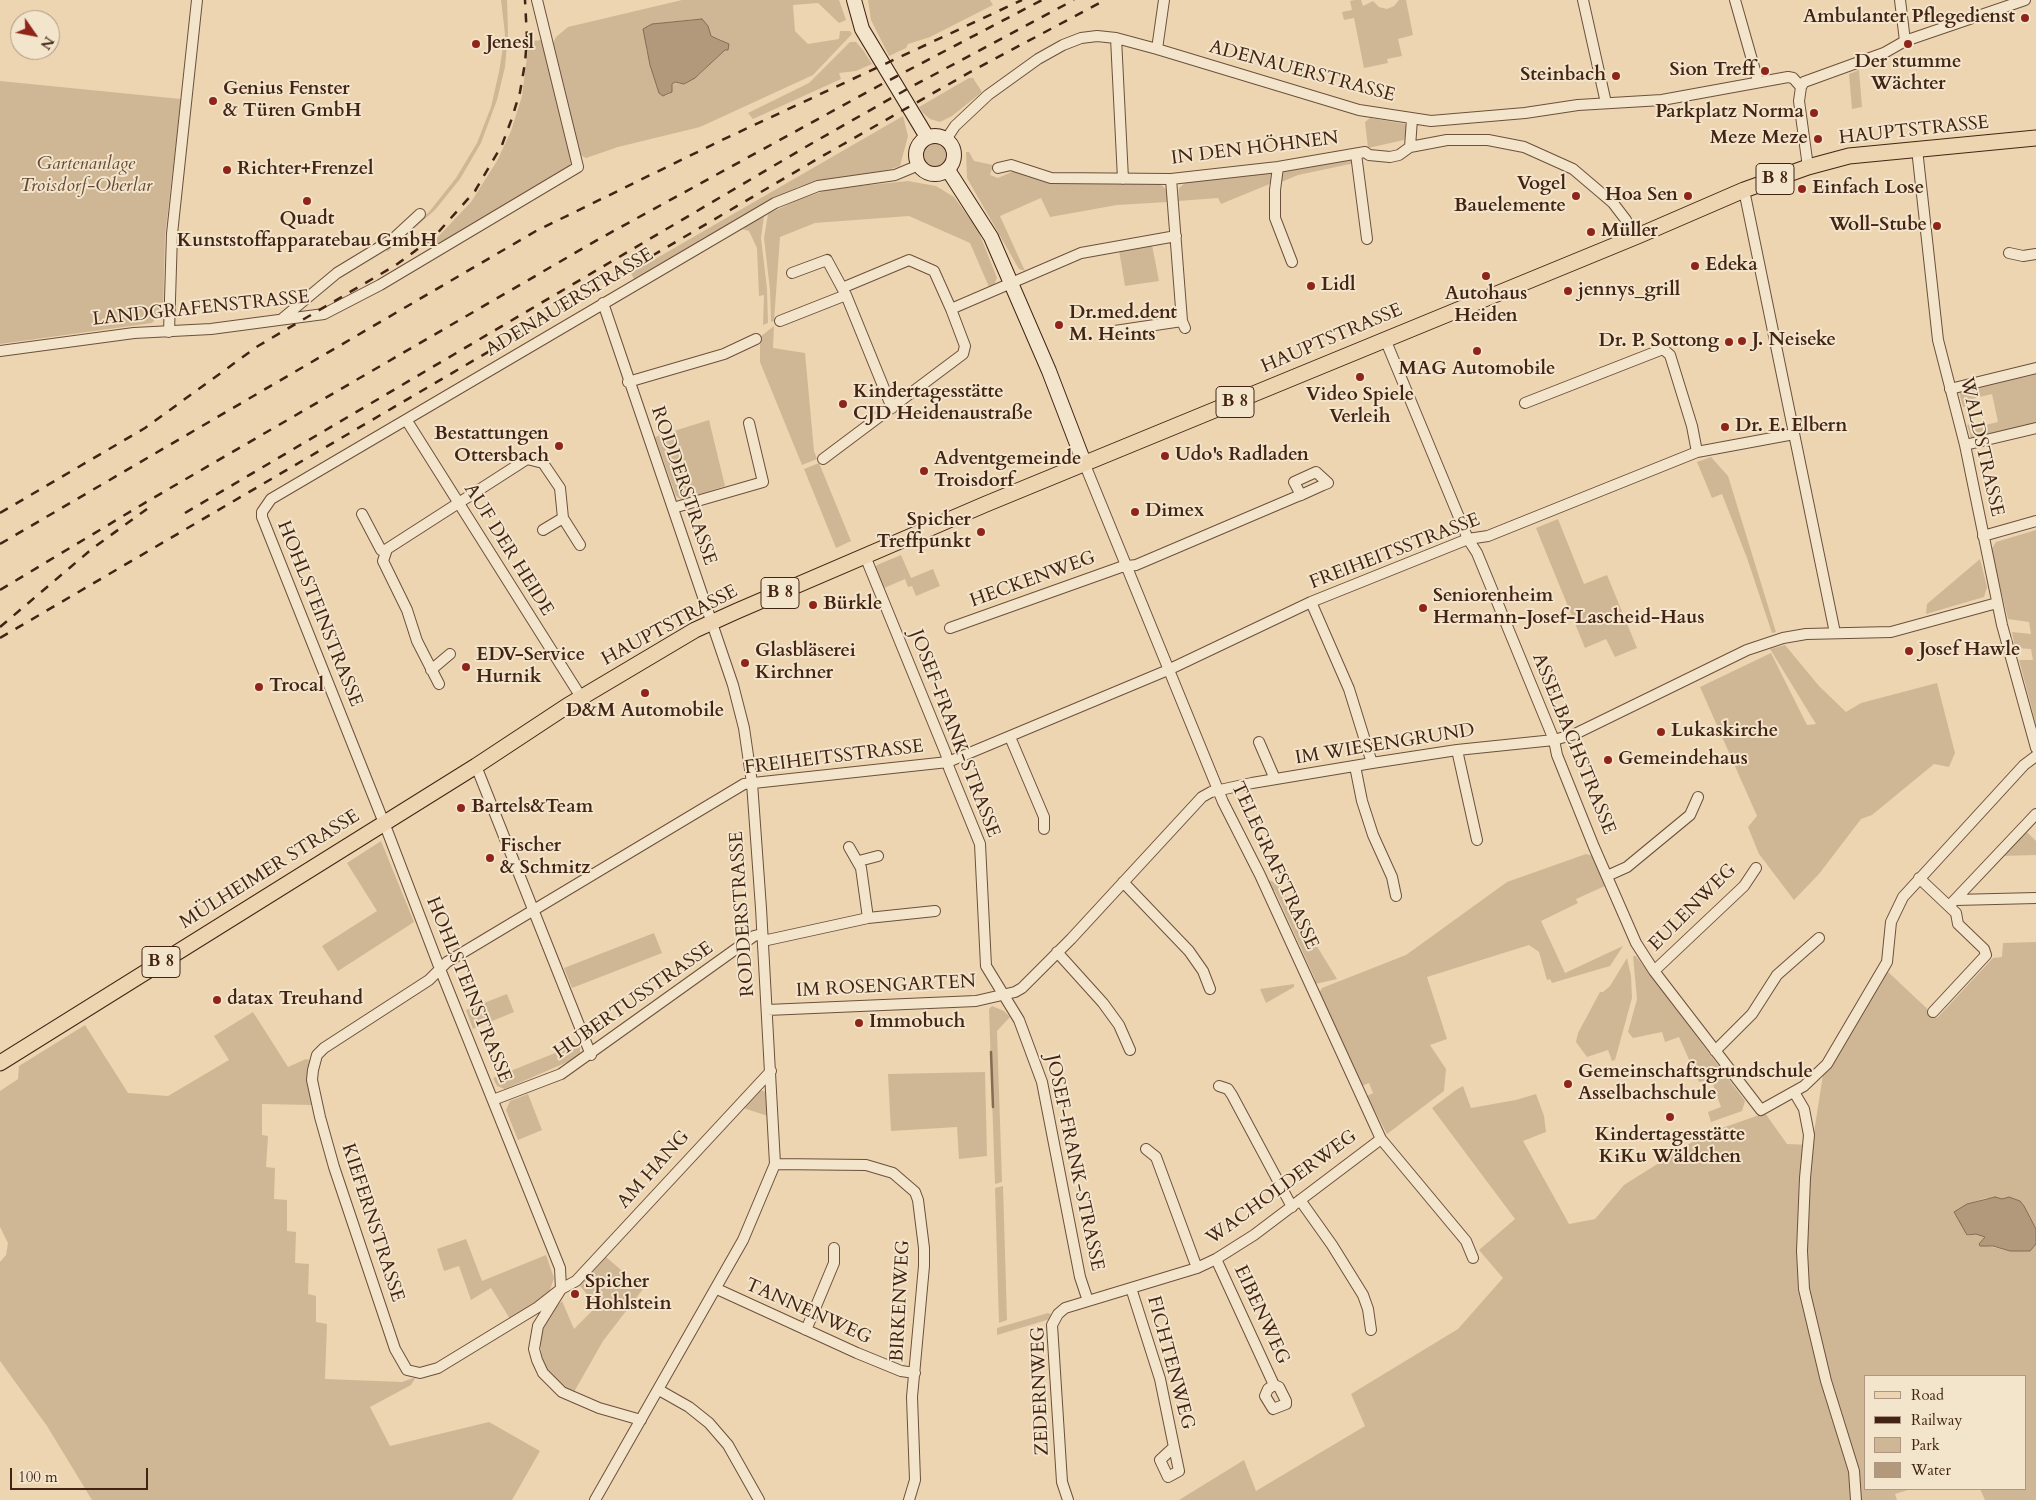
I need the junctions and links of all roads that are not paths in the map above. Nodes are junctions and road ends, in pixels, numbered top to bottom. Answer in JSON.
{"nodes":[{"id":1,"x":197,"y":0,"type":"edge"},
{"id":2,"x":537,"y":0,"type":"edge"},
{"id":3,"x":854,"y":0,"type":"edge"},
{"id":4,"x":1164,"y":0,"type":"edge"},
{"id":5,"x":1582,"y":0,"type":"edge"},
{"id":6,"x":1736,"y":0,"type":"edge"},
{"id":7,"x":1900,"y":0,"type":"edge"},
{"id":8,"x":2025,"y":0,"type":"edge"},
{"id":9,"x":1116,"y":38,"type":"junction"},
{"id":10,"x":1905,"y":41,"type":"junction"},
{"id":11,"x":1157,"y":49,"type":"junction"},
{"id":12,"x":1758,"y":81,"type":"junction"},
{"id":13,"x":1800,"y":87,"type":"junction"},
{"id":14,"x":1606,"y":103,"type":"junction"},
{"id":15,"x":1412,"y":119,"type":"junction"},
{"id":16,"x":927,"y":137,"type":"junction"},
{"id":17,"x":947,"y":138,"type":"junction"},
{"id":18,"x":2036,"y":138,"type":"edge"},
{"id":19,"x":1410,"y":147,"type":"junction"},
{"id":20,"x":1917,"y":149,"type":"junction"},
{"id":21,"x":1356,"y":154,"type":"junction"},
{"id":22,"x":919,"y":165,"type":"junction"},
{"id":23,"x":1278,"y":167,"type":"junction"},
{"id":24,"x":1808,"y":167,"type":"junction"},
{"id":25,"x":998,"y":168,"type":"dead end"},
{"id":26,"x":948,"y":170,"type":"junction"},
{"id":27,"x":1123,"y":179,"type":"junction"},
{"id":28,"x":1171,"y":179,"type":"junction"},
{"id":29,"x":1744,"y":190,"type":"junction"},
{"id":30,"x":420,"y":214,"type":"dead end"},
{"id":31,"x":1176,"y":236,"type":"junction"},
{"id":32,"x":1635,"y":237,"type":"junction"},
{"id":33,"x":1367,"y":239,"type":"dead end"},
{"id":34,"x":2009,"y":253,"type":"dead end"},
{"id":35,"x":2036,"y":254,"type":"edge"},
{"id":36,"x":1292,"y":262,"type":"dead end"},
{"id":37,"x":792,"y":273,"type":"dead end"},
{"id":38,"x":1011,"y":282,"type":"junction"},
{"id":39,"x":844,"y":292,"type":"junction"},
{"id":40,"x":603,"y":303,"type":"junction"},
{"id":41,"x":951,"y":309,"type":"junction"},
{"id":42,"x":282,"y":319,"type":"junction"},
{"id":43,"x":780,"y":321,"type":"dead end"},
{"id":44,"x":170,"y":332,"type":"junction"},
{"id":45,"x":1108,"y":332,"type":"dead end"},
{"id":46,"x":756,"y":339,"type":"dead end"},
{"id":47,"x":1385,"y":339,"type":"junction"},
{"id":48,"x":0,"y":351,"type":"edge"},
{"id":49,"x":2036,"y":368,"type":"edge"},
{"id":50,"x":628,"y":382,"type":"junction"},
{"id":51,"x":1950,"y":389,"type":"junction"},
{"id":52,"x":1525,"y":403,"type":"dead end"},
{"id":53,"x":892,"y":408,"type":"junction"},
{"id":54,"x":407,"y":421,"type":"junction"},
{"id":55,"x":749,"y":423,"type":"dead end"},
{"id":56,"x":2036,"y":428,"type":"edge"},
{"id":57,"x":1794,"y":434,"type":"junction"},
{"id":58,"x":1965,"y":445,"type":"junction"},
{"id":59,"x":1697,"y":452,"type":"junction"},
{"id":60,"x":823,"y":459,"type":"dead end"},
{"id":61,"x":1085,"y":465,"type":"junction"},
{"id":62,"x":1301,"y":495,"type":"dead end"},
{"id":63,"x":458,"y":503,"type":"junction"},
{"id":64,"x":673,"y":508,"type":"junction"},
{"id":65,"x":362,"y":514,"type":"dead end"},
{"id":66,"x":262,"y":517,"type":"joint"},
{"id":67,"x":562,"y":518,"type":"junction"},
{"id":68,"x":2036,"y":521,"type":"edge"},
{"id":69,"x":543,"y":530,"type":"dead end"},
{"id":70,"x":1983,"y":536,"type":"junction"},
{"id":71,"x":1468,"y":539,"type":"junction"},
{"id":72,"x":580,"y":545,"type":"dead end"},
{"id":73,"x":385,"y":552,"type":"junction"},
{"id":74,"x":865,"y":556,"type":"junction"},
{"id":75,"x":1127,"y":566,"type":"junction"},
{"id":76,"x":1311,"y":602,"type":"junction"},
{"id":77,"x":1997,"y":603,"type":"junction"},
{"id":78,"x":712,"y":623,"type":"junction"},
{"id":79,"x":950,"y":628,"type":"dead end"},
{"id":80,"x":1835,"y":633,"type":"junction"},
{"id":81,"x":450,"y":654,"type":"dead end"},
{"id":82,"x":432,"y":670,"type":"junction"},
{"id":83,"x":1168,"y":670,"type":"junction"},
{"id":84,"x":439,"y":684,"type":"dead end"},
{"id":85,"x":580,"y":697,"type":"junction"},
{"id":86,"x":1010,"y":737,"type":"junction"},
{"id":87,"x":1554,"y":740,"type":"junction"},
{"id":88,"x":1259,"y":742,"type":"dead end"},
{"id":89,"x":2036,"y":748,"type":"edge"},
{"id":90,"x":1457,"y":750,"type":"junction"},
{"id":91,"x":2036,"y":756,"type":"edge"},
{"id":92,"x":948,"y":762,"type":"junction"},
{"id":93,"x":1372,"y":763,"type":"junction"},
{"id":94,"x":476,"y":766,"type":"junction"},
{"id":95,"x":1355,"y":766,"type":"junction"},
{"id":96,"x":1275,"y":779,"type":"junction"},
{"id":97,"x":752,"y":783,"type":"junction"},
{"id":98,"x":1218,"y":790,"type":"junction"},
{"id":99,"x":1698,"y":797,"type":"dead end"},
{"id":100,"x":2036,"y":814,"type":"edge"},
{"id":101,"x":384,"y":822,"type":"junction"},
{"id":102,"x":1044,"y":829,"type":"dead end"},
{"id":103,"x":1477,"y":840,"type":"dead end"},
{"id":104,"x":849,"y":847,"type":"dead end"},
{"id":105,"x":878,"y":856,"type":"dead end"},
{"id":106,"x":858,"y":860,"type":"junction"},
{"id":107,"x":1756,"y":868,"type":"dead end"},
{"id":108,"x":1607,"y":876,"type":"junction"},
{"id":109,"x":1919,"y":878,"type":"junction"},
{"id":110,"x":1123,"y":882,"type":"junction"},
{"id":111,"x":1396,"y":896,"type":"dead end"},
{"id":112,"x":2036,"y":898,"type":"edge"},
{"id":113,"x":1952,"y":903,"type":"junction"},
{"id":114,"x":534,"y":911,"type":"junction"},
{"id":115,"x":935,"y":912,"type":"dead end"},
{"id":116,"x":868,"y":918,"type":"junction"},
{"id":117,"x":763,"y":937,"type":"junction"},
{"id":118,"x":1820,"y":938,"type":"dead end"},
{"id":119,"x":1057,"y":952,"type":"junction"},
{"id":120,"x":440,"y":969,"type":"junction"},
{"id":121,"x":1654,"y":971,"type":"junction"},
{"id":122,"x":1210,"y":989,"type":"dead end"},
{"id":123,"x":1005,"y":996,"type":"junction"},
{"id":124,"x":767,"y":1010,"type":"junction"},
{"id":125,"x":1933,"y":1012,"type":"dead end"},
{"id":126,"x":1130,"y":1050,"type":"dead end"},
{"id":127,"x":1715,"y":1052,"type":"junction"},
{"id":128,"x":591,"y":1055,"type":"junction"},
{"id":129,"x":0,"y":1064,"type":"edge"},
{"id":130,"x":771,"y":1072,"type":"junction"},
{"id":131,"x":1219,"y":1086,"type":"dead end"},
{"id":132,"x":1794,"y":1092,"type":"junction"},
{"id":133,"x":493,"y":1100,"type":"junction"},
{"id":134,"x":1381,"y":1139,"type":"junction"},
{"id":135,"x":1146,"y":1149,"type":"dead end"},
{"id":136,"x":775,"y":1164,"type":"junction"},
{"id":137,"x":1296,"y":1203,"type":"junction"},
{"id":138,"x":834,"y":1248,"type":"dead end"},
{"id":139,"x":1473,"y":1258,"type":"dead end"},
{"id":140,"x":1216,"y":1259,"type":"junction"},
{"id":141,"x":1197,"y":1268,"type":"junction"},
{"id":142,"x":561,"y":1288,"type":"junction"},
{"id":143,"x":1131,"y":1288,"type":"junction"},
{"id":144,"x":717,"y":1289,"type":"junction"},
{"id":145,"x":1088,"y":1301,"type":"junction"},
{"id":146,"x":806,"y":1330,"type":"junction"},
{"id":147,"x":1370,"y":1330,"type":"dead end"},
{"id":148,"x":914,"y":1373,"type":"junction"},
{"id":149,"x":1274,"y":1385,"type":"dead end"},
{"id":150,"x":659,"y":1390,"type":"junction"},
{"id":151,"x":641,"y":1420,"type":"junction"},
{"id":152,"x":1174,"y":1447,"type":"dead end"},
{"id":153,"x":595,"y":1500,"type":"edge"},
{"id":154,"x":759,"y":1500,"type":"edge"},
{"id":155,"x":909,"y":1500,"type":"edge"},
{"id":156,"x":1068,"y":1500,"type":"edge"},
{"id":157,"x":1856,"y":1500,"type":"edge"}],
"edges":[{"from":1,"to":44,"type":"street"},
{"from":2,"to":42,"type":"street","name":"LANDGRAFENSTRASSE"},
{"from":3,"to":16,"type":"main road"},
{"from":4,"to":11,"type":"street"},
{"from":5,"to":14,"type":"street"},
{"from":6,"to":12,"type":"street"},
{"from":7,"to":10,"type":"street"},
{"from":8,"to":10,"type":"street"},
{"from":9,"to":11,"type":"street","name":"ADENAUERSTRASSE"},
{"from":9,"to":17,"type":"street","name":"ADENAUERSTRASSE"},
{"from":9,"to":27,"type":"street"},
{"from":10,"to":13,"type":"street"},
{"from":11,"to":15,"type":"street","name":"ADENAUERSTRASSE"},
{"from":12,"to":13,"type":"street","name":"ADENAUERSTRASSE"},
{"from":12,"to":14,"type":"street","name":"ADENAUERSTRASSE"},
{"from":13,"to":24,"type":"street"},
{"from":14,"to":15,"type":"street","name":"ADENAUERSTRASSE"},
{"from":15,"to":19,"type":"street"},
{"from":16,"to":17,"type":"main road"},
{"from":16,"to":22,"type":"main road"},
{"from":17,"to":26,"type":"main road"},
{"from":18,"to":20,"type":"main road","name":"HAUPTSTRASSE","number":"B 8"},
{"from":19,"to":21,"type":"street","name":"IN DEN HÖHNEN"},
{"from":19,"to":32,"type":"street"},
{"from":20,"to":24,"type":"main road","name":"HAUPTSTRASSE","number":"B 8"},
{"from":20,"to":51,"type":"street","name":"WALDSTRASSE"},
{"from":21,"to":23,"type":"street","name":"IN DEN HÖHNEN"},
{"from":21,"to":33,"type":"street"},
{"from":22,"to":26,"type":"main road"},
{"from":22,"to":40,"type":"street","name":"ADENAUERSTRASSE"},
{"from":23,"to":28,"type":"street","name":"IN DEN HÖHNEN"},
{"from":23,"to":36,"type":"street"},
{"from":24,"to":29,"type":"main road","name":"HAUPTSTRASSE","number":"B 8"},
{"from":25,"to":27,"type":"street","name":"IN DEN HÖHNEN"},
{"from":26,"to":38,"type":"main road"},
{"from":27,"to":28,"type":"street","name":"IN DEN HÖHNEN"},
{"from":28,"to":31,"type":"street"},
{"from":29,"to":32,"type":"main road","name":"HAUPTSTRASSE","number":"B 8"},
{"from":29,"to":57,"type":"street"},
{"from":30,"to":42,"type":"street"},
{"from":31,"to":38,"type":"street"},
{"from":31,"to":45,"type":"street"},
{"from":32,"to":47,"type":"main road","name":"HAUPTSTRASSE","number":"B 8"},
{"from":34,"to":35,"type":"street"},
{"from":37,"to":39,"type":"street"},
{"from":38,"to":41,"type":"street"},
{"from":38,"to":61,"type":"main road"},
{"from":39,"to":41,"type":"street"},
{"from":39,"to":43,"type":"street"},
{"from":39,"to":53,"type":"street"},
{"from":40,"to":50,"type":"street","name":"RODDERSTRASSE"},
{"from":40,"to":54,"type":"street","name":"ADENAUERSTRASSE"},
{"from":41,"to":53,"type":"street"},
{"from":42,"to":44,"type":"street","name":"LANDGRAFENSTRASSE"},
{"from":44,"to":48,"type":"street","name":"LANDGRAFENSTRASSE"},
{"from":46,"to":50,"type":"street"},
{"from":47,"to":61,"type":"main road","name":"HAUPTSTRASSE","number":"B 8"},
{"from":47,"to":71,"type":"street","name":"ASSELBACHSTRASSE"},
{"from":49,"to":51,"type":"street"},
{"from":50,"to":64,"type":"street","name":"RODDERSTRASSE"},
{"from":51,"to":58,"type":"street","name":"WALDSTRASSE"},
{"from":52,"to":59,"type":"street"},
{"from":53,"to":60,"type":"street"},
{"from":54,"to":63,"type":"street","name":"AUF DER HEIDE"},
{"from":54,"to":66,"type":"street","name":"ADENAUERSTRASSE"},
{"from":55,"to":64,"type":"street"},
{"from":56,"to":58,"type":"street"},
{"from":57,"to":59,"type":"street","name":"FREIHEITSSTRASSE"},
{"from":57,"to":80,"type":"street"},
{"from":58,"to":70,"type":"street","name":"WALDSTRASSE"},
{"from":59,"to":71,"type":"street","name":"FREIHEITSSTRASSE"},
{"from":61,"to":74,"type":"main road","name":"HAUPTSTRASSE","number":"B 8"},
{"from":61,"to":75,"type":"street","name":"TELEGRAFSTRASSE"},
{"from":62,"to":75,"type":"street","name":"HECKENWEG"},
{"from":63,"to":67,"type":"street"},
{"from":63,"to":73,"type":"street"},
{"from":63,"to":85,"type":"street","name":"AUF DER HEIDE"},
{"from":64,"to":78,"type":"street","name":"RODDERSTRASSE"},
{"from":65,"to":73,"type":"street"},
{"from":66,"to":101,"type":"street","name":"HOHLSTEINSTRASSE"},
{"from":67,"to":69,"type":"street"},
{"from":67,"to":72,"type":"street"},
{"from":68,"to":70,"type":"street"},
{"from":70,"to":77,"type":"street","name":"WALDSTRASSE"},
{"from":71,"to":76,"type":"street","name":"FREIHEITSSTRASSE"},
{"from":71,"to":87,"type":"street","name":"ASSELBACHSTRASSE"},
{"from":73,"to":82,"type":"street"},
{"from":74,"to":78,"type":"main road","name":"HAUPTSTRASSE","number":"B 8"},
{"from":74,"to":92,"type":"street","name":"JOSEF-FRANK-STRASSE"},
{"from":75,"to":79,"type":"street","name":"HECKENWEG"},
{"from":75,"to":83,"type":"street","name":"TELEGRAFSTRASSE"},
{"from":76,"to":83,"type":"street","name":"FREIHEITSSTRASSE"},
{"from":76,"to":93,"type":"street"},
{"from":77,"to":80,"type":"street","name":"IM WIESENGRUND"},
{"from":77,"to":89,"type":"street","name":"WALDSTRASSE"},
{"from":78,"to":85,"type":"main road","name":"HAUPTSTRASSE","number":"B 8"},
{"from":78,"to":97,"type":"street","name":"RODDERSTRASSE"},
{"from":80,"to":87,"type":"street","name":"IM WIESENGRUND"},
{"from":81,"to":82,"type":"street"},
{"from":82,"to":84,"type":"street"},
{"from":83,"to":86,"type":"street","name":"FREIHEITSSTRASSE"},
{"from":83,"to":98,"type":"street","name":"TELEGRAFSTRASSE"},
{"from":85,"to":94,"type":"main road","name":"HAUPTSTRASSE","number":"B 8"},
{"from":86,"to":92,"type":"street","name":"FREIHEITSSTRASSE"},
{"from":86,"to":102,"type":"street"},
{"from":87,"to":90,"type":"street","name":"IM WIESENGRUND"},
{"from":87,"to":108,"type":"street","name":"ASSELBACHSTRASSE"},
{"from":88,"to":96,"type":"street"},
{"from":90,"to":93,"type":"street","name":"IM WIESENGRUND"},
{"from":90,"to":103,"type":"street"},
{"from":91,"to":109,"type":"street"},
{"from":92,"to":97,"type":"street","name":"FREIHEITSSTRASSE"},
{"from":92,"to":123,"type":"street","name":"JOSEF-FRANK-STRASSE"},
{"from":93,"to":95,"type":"street","name":"IM WIESENGRUND"},
{"from":94,"to":101,"type":"main road","name":"HAUPTSTRASSE","number":"B 8"},
{"from":94,"to":114,"type":"street"},
{"from":95,"to":96,"type":"street","name":"IM WIESENGRUND"},
{"from":95,"to":111,"type":"street"},
{"from":96,"to":98,"type":"street","name":"IM WIESENGRUND"},
{"from":97,"to":114,"type":"street","name":"FREIHEITSSTRASSE"},
{"from":97,"to":117,"type":"street","name":"RODDERSTRASSE"},
{"from":98,"to":110,"type":"street","name":"IM WIESENGRUND"},
{"from":98,"to":134,"type":"street","name":"TELEGRAFSTRASSE"},
{"from":99,"to":108,"type":"street"},
{"from":100,"to":113,"type":"street"},
{"from":101,"to":120,"type":"street","name":"HOHLSTEINSTRASSE"},
{"from":101,"to":129,"type":"main road","name":"MÜLHEIMER STRASSE","number":"B 8"},
{"from":104,"to":106,"type":"street"},
{"from":105,"to":106,"type":"street"},
{"from":106,"to":116,"type":"street"},
{"from":107,"to":121,"type":"street","name":"EULENWEG"},
{"from":108,"to":121,"type":"street","name":"ASSELBACHSTRASSE"},
{"from":109,"to":113,"type":"street"},
{"from":109,"to":132,"type":"street"},
{"from":110,"to":119,"type":"street","name":"IM WIESENGRUND"},
{"from":110,"to":122,"type":"street"},
{"from":112,"to":113,"type":"street"},
{"from":113,"to":125,"type":"street"},
{"from":114,"to":120,"type":"street","name":"FREIHEITSSTRASSE"},
{"from":114,"to":128,"type":"street"},
{"from":115,"to":116,"type":"street","name":"HUBERTUSSTRASSE"},
{"from":116,"to":117,"type":"street","name":"HUBERTUSSTRASSE"},
{"from":117,"to":124,"type":"street","name":"RODDERSTRASSE"},
{"from":117,"to":128,"type":"street","name":"HUBERTUSSTRASSE"},
{"from":118,"to":127,"type":"street"},
{"from":119,"to":123,"type":"street","name":"IM WIESENGRUND"},
{"from":119,"to":126,"type":"street"},
{"from":120,"to":133,"type":"street","name":"HOHLSTEINSTRASSE"},
{"from":120,"to":142,"type":"street","name":"KIEFERNSTRASSE"},
{"from":121,"to":127,"type":"street","name":"ASSELBACHSTRASSE"},
{"from":123,"to":124,"type":"street","name":"IM ROSENGARTEN"},
{"from":123,"to":145,"type":"street","name":"JOSEF-FRANK-STRASSE"},
{"from":124,"to":130,"type":"street","name":"RODDERSTRASSE"},
{"from":127,"to":132,"type":"street","name":"ASSELBACHSTRASSE"},
{"from":128,"to":133,"type":"street","name":"HUBERTUSSTRASSE"},
{"from":130,"to":136,"type":"street","name":"RODDERSTRASSE"},
{"from":130,"to":142,"type":"street","name":"AM HANG"},
{"from":131,"to":137,"type":"street"},
{"from":132,"to":157,"type":"street"},
{"from":133,"to":142,"type":"street","name":"HOHLSTEINSTRASSE"},
{"from":134,"to":137,"type":"street","name":"WACHOLDERWEG"},
{"from":134,"to":139,"type":"street","name":"TELEGRAFSTRASSE"},
{"from":135,"to":141,"type":"street"},
{"from":136,"to":144,"type":"street","name":"RODDERSTRASSE"},
{"from":136,"to":148,"type":"street","name":"BIRKENWEG"},
{"from":137,"to":140,"type":"street","name":"WACHOLDERWEG"},
{"from":137,"to":147,"type":"street"},
{"from":138,"to":146,"type":"street"},
{"from":140,"to":141,"type":"street","name":"WACHOLDERWEG"},
{"from":140,"to":149,"type":"street","name":"EIBENWEG"},
{"from":141,"to":143,"type":"street","name":"WACHOLDERWEG"},
{"from":142,"to":151,"type":"street"},
{"from":143,"to":145,"type":"street","name":"WACHOLDERWEG"},
{"from":143,"to":152,"type":"street","name":"FICHTENWEG"},
{"from":144,"to":146,"type":"street","name":"TANNENWEG"},
{"from":144,"to":150,"type":"street","name":"RODDERSTRASSE"},
{"from":145,"to":156,"type":"street","name":"ZEDERNWEG"},
{"from":146,"to":148,"type":"street","name":"TANNENWEG"},
{"from":148,"to":155,"type":"street","name":"BIRKENWEG"},
{"from":150,"to":151,"type":"street","name":"RODDERSTRASSE"},
{"from":150,"to":154,"type":"street"},
{"from":151,"to":153,"type":"street","name":"RODDERSTRASSE"}]}
